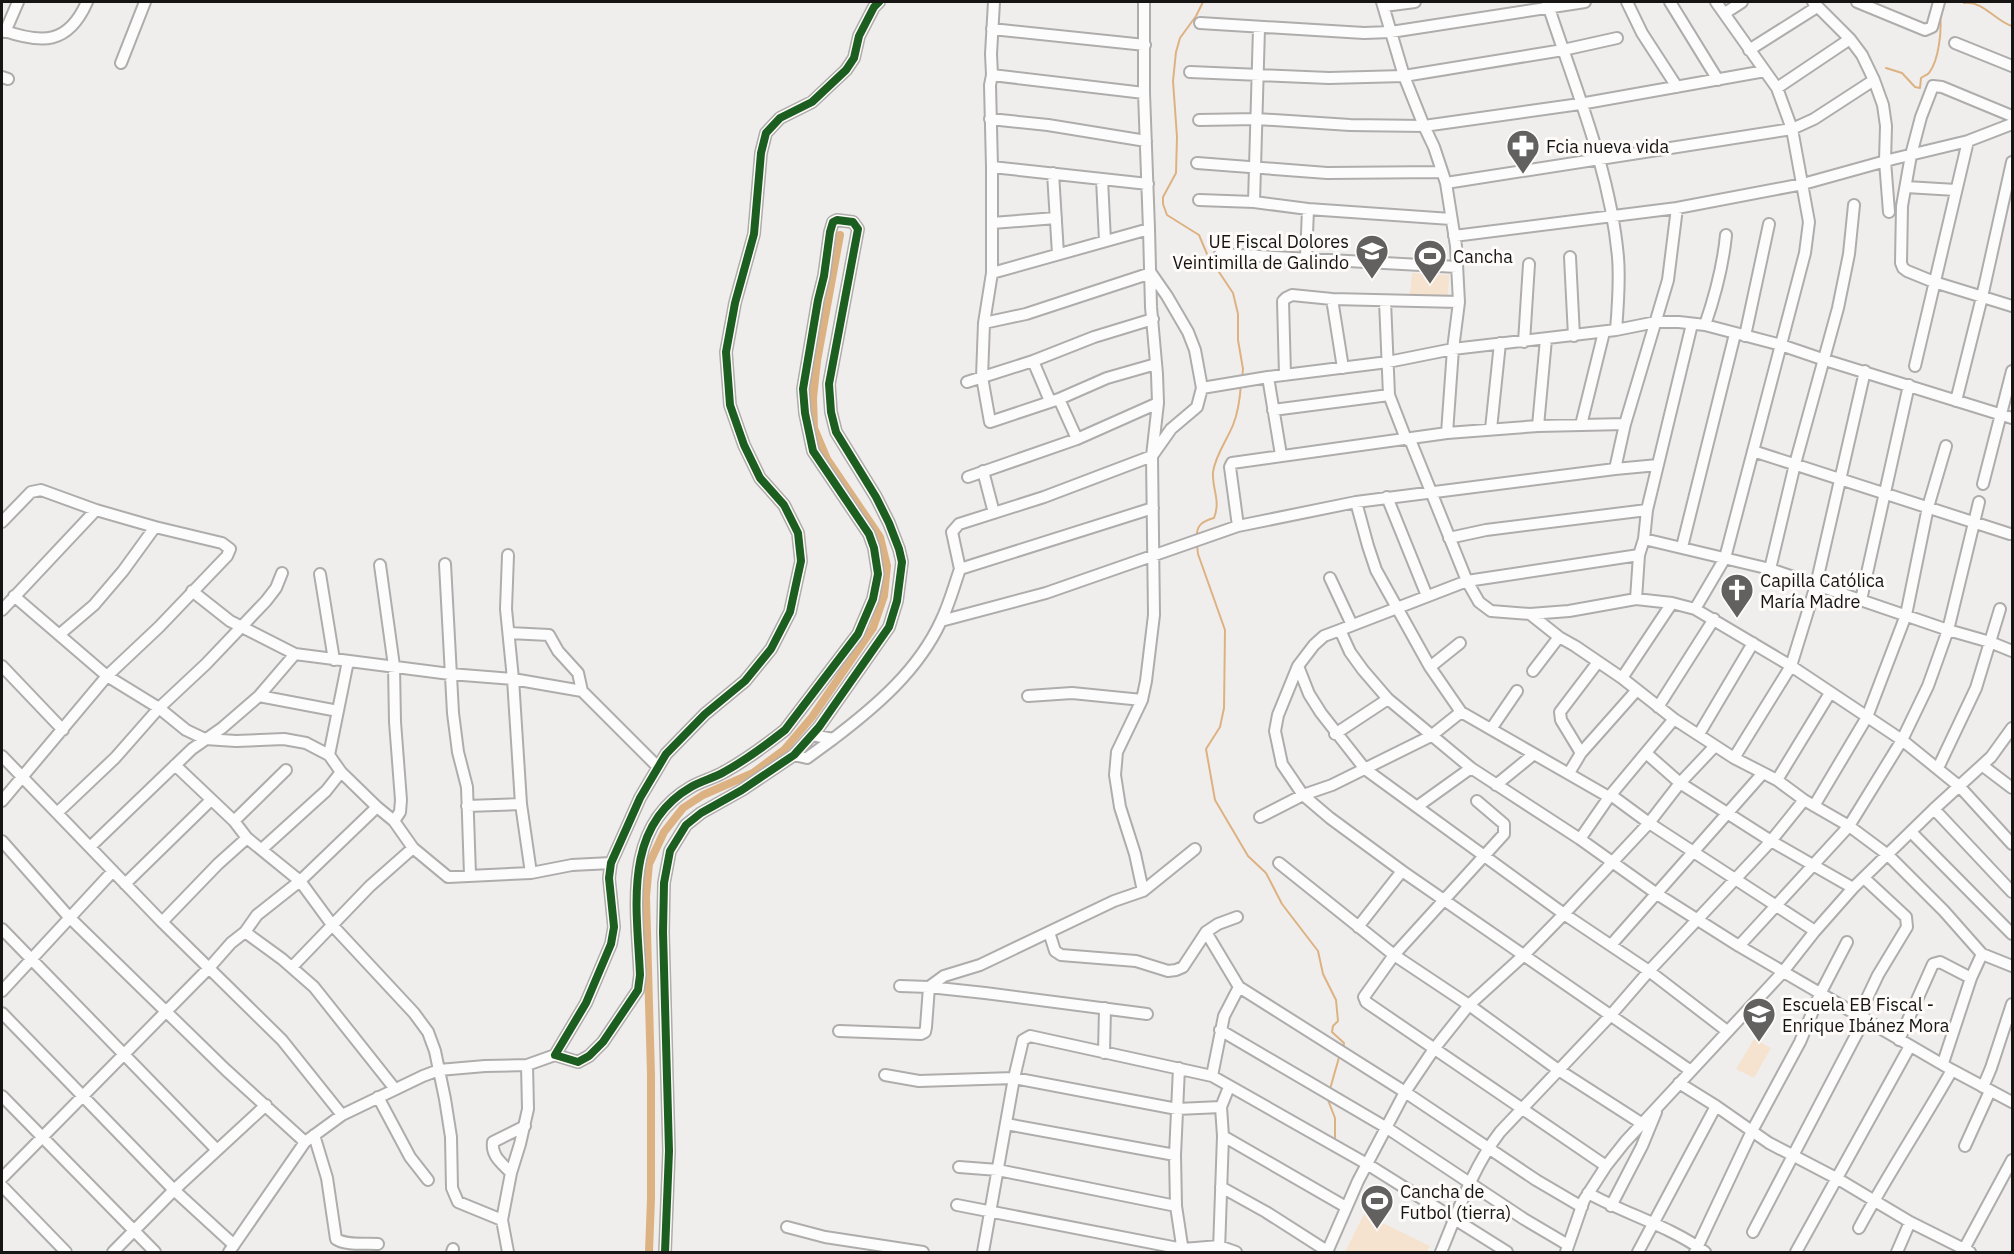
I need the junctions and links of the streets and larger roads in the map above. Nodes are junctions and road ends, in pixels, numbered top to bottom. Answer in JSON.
{"nodes":[{"id":1,"x":18,"y":2,"type":"edge"},
{"id":2,"x":87,"y":2,"type":"edge"},
{"id":3,"x":146,"y":2,"type":"edge"},
{"id":4,"x":879,"y":2,"type":"edge"},
{"id":5,"x":994,"y":2,"type":"edge"},
{"id":6,"x":1144,"y":2,"type":"edge"},
{"id":7,"x":1414,"y":2,"type":"edge"},
{"id":8,"x":1585,"y":2,"type":"edge"},
{"id":9,"x":1627,"y":2,"type":"edge"},
{"id":10,"x":1670,"y":2,"type":"edge"},
{"id":11,"x":1716,"y":2,"type":"edge"},
{"id":12,"x":1742,"y":2,"type":"edge"},
{"id":13,"x":1857,"y":2,"type":"edge"},
{"id":14,"x":1940,"y":2,"type":"edge"},
{"id":15,"x":1383,"y":4,"type":"edge"},
{"id":16,"x":1548,"y":4,"type":"edge"},
{"id":17,"x":1815,"y":4,"type":"edge"},
{"id":18,"x":1725,"y":13,"type":"junction"},
{"id":19,"x":1200,"y":24,"type":"dead end"},
{"id":20,"x":1259,"y":28,"type":"junction"},
{"id":21,"x":992,"y":29,"type":"junction"},
{"id":22,"x":3,"y":31,"type":"edge"},
{"id":23,"x":1390,"y":32,"type":"junction"},
{"id":24,"x":1617,"y":38,"type":"dead end"},
{"id":25,"x":1850,"y":39,"type":"junction"},
{"id":26,"x":1955,"y":42,"type":"dead end"},
{"id":27,"x":1145,"y":45,"type":"junction"},
{"id":28,"x":1563,"y":50,"type":"junction"},
{"id":29,"x":1749,"y":50,"type":"junction"},
{"id":30,"x":121,"y":63,"type":"dead end"},
{"id":31,"x":2013,"y":66,"type":"edge"},
{"id":32,"x":1765,"y":71,"type":"junction"},
{"id":33,"x":1190,"y":72,"type":"dead end"},
{"id":34,"x":992,"y":75,"type":"junction"},
{"id":35,"x":1257,"y":76,"type":"junction"},
{"id":36,"x":1404,"y":76,"type":"junction"},
{"id":37,"x":1718,"y":80,"type":"junction"},
{"id":38,"x":1874,"y":80,"type":"junction"},
{"id":39,"x":1677,"y":87,"type":"junction"},
{"id":40,"x":1777,"y":88,"type":"junction"},
{"id":41,"x":1144,"y":93,"type":"junction"},
{"id":42,"x":1580,"y":104,"type":"junction"},
{"id":43,"x":2013,"y":116,"type":"edge"},
{"id":44,"x":990,"y":119,"type":"junction"},
{"id":45,"x":1257,"y":119,"type":"junction"},
{"id":46,"x":1199,"y":120,"type":"dead end"},
{"id":47,"x":2013,"y":124,"type":"edge"},
{"id":48,"x":1424,"y":126,"type":"junction"},
{"id":49,"x":1792,"y":129,"type":"junction"},
{"id":50,"x":1146,"y":141,"type":"junction"},
{"id":51,"x":1968,"y":141,"type":"junction"},
{"id":52,"x":1908,"y":155,"type":"junction"},
{"id":53,"x":1599,"y":160,"type":"junction"},
{"id":54,"x":1889,"y":160,"type":"junction"},
{"id":55,"x":2013,"y":162,"type":"edge"},
{"id":56,"x":1197,"y":163,"type":"dead end"},
{"id":57,"x":992,"y":167,"type":"junction"},
{"id":58,"x":1255,"y":168,"type":"junction"},
{"id":59,"x":1053,"y":173,"type":"junction"},
{"id":60,"x":1444,"y":177,"type":"junction"},
{"id":61,"x":1102,"y":178,"type":"junction"},
{"id":62,"x":1148,"y":184,"type":"junction"},
{"id":63,"x":1803,"y":184,"type":"junction"},
{"id":64,"x":1906,"y":187,"type":"junction"},
{"id":65,"x":1956,"y":190,"type":"junction"},
{"id":66,"x":1199,"y":200,"type":"dead end"},
{"id":67,"x":1254,"y":202,"type":"junction"},
{"id":68,"x":1854,"y":205,"type":"dead end"},
{"id":69,"x":1677,"y":208,"type":"junction"},
{"id":70,"x":1308,"y":209,"type":"junction"},
{"id":71,"x":1889,"y":212,"type":"dead end"},
{"id":72,"x":1611,"y":215,"type":"junction"},
{"id":73,"x":1056,"y":218,"type":"junction"},
{"id":74,"x":1451,"y":219,"type":"junction"},
{"id":75,"x":992,"y":224,"type":"junction"},
{"id":76,"x":1770,"y":224,"type":"dead end"},
{"id":77,"x":1149,"y":229,"type":"junction"},
{"id":78,"x":1726,"y":235,"type":"dead end"},
{"id":79,"x":1454,"y":237,"type":"junction"},
{"id":80,"x":1105,"y":241,"type":"junction"},
{"id":81,"x":1058,"y":254,"type":"junction"},
{"id":82,"x":1220,"y":254,"type":"dead end"},
{"id":83,"x":1570,"y":257,"type":"dead end"},
{"id":84,"x":1306,"y":259,"type":"junction"},
{"id":85,"x":1529,"y":264,"type":"dead end"},
{"id":86,"x":1457,"y":267,"type":"junction"},
{"id":87,"x":992,"y":273,"type":"junction"},
{"id":88,"x":1151,"y":273,"type":"junction"},
{"id":89,"x":1934,"y":282,"type":"junction"},
{"id":90,"x":1982,"y":297,"type":"junction"},
{"id":91,"x":1332,"y":298,"type":"junction"},
{"id":92,"x":1385,"y":301,"type":"junction"},
{"id":93,"x":1459,"y":302,"type":"junction"},
{"id":94,"x":2013,"y":306,"type":"edge"},
{"id":95,"x":1153,"y":319,"type":"junction"},
{"id":96,"x":1656,"y":322,"type":"junction"},
{"id":97,"x":984,"y":323,"type":"junction"},
{"id":98,"x":1692,"y":324,"type":"junction"},
{"id":99,"x":1705,"y":325,"type":"junction"},
{"id":100,"x":1616,"y":330,"type":"junction"},
{"id":101,"x":1604,"y":332,"type":"junction"},
{"id":102,"x":1740,"y":335,"type":"junction"},
{"id":103,"x":1574,"y":336,"type":"junction"},
{"id":104,"x":1546,"y":339,"type":"junction"},
{"id":105,"x":1524,"y":342,"type":"junction"},
{"id":106,"x":1500,"y":343,"type":"junction"},
{"id":107,"x":1781,"y":345,"type":"junction"},
{"id":108,"x":1453,"y":349,"type":"junction"},
{"id":109,"x":1825,"y":360,"type":"junction"},
{"id":110,"x":1033,"y":361,"type":"junction"},
{"id":111,"x":1388,"y":362,"type":"junction"},
{"id":112,"x":1156,"y":364,"type":"junction"},
{"id":113,"x":1915,"y":366,"type":"dead end"},
{"id":114,"x":1342,"y":368,"type":"junction"},
{"id":115,"x":2013,"y":370,"type":"edge"},
{"id":116,"x":1865,"y":371,"type":"junction"},
{"id":117,"x":1285,"y":375,"type":"junction"},
{"id":118,"x":982,"y":377,"type":"junction"},
{"id":119,"x":1268,"y":377,"type":"junction"},
{"id":120,"x":967,"y":382,"type":"dead end"},
{"id":121,"x":1909,"y":385,"type":"junction"},
{"id":122,"x":1202,"y":388,"type":"junction"},
{"id":123,"x":1389,"y":395,"type":"junction"},
{"id":124,"x":1054,"y":400,"type":"junction"},
{"id":125,"x":1953,"y":400,"type":"junction"},
{"id":126,"x":1158,"y":403,"type":"junction"},
{"id":127,"x":1273,"y":410,"type":"junction"},
{"id":128,"x":2001,"y":415,"type":"junction"},
{"id":129,"x":2013,"y":418,"type":"edge"},
{"id":130,"x":1625,"y":424,"type":"junction"},
{"id":131,"x":1581,"y":425,"type":"junction"},
{"id":132,"x":1538,"y":426,"type":"junction"},
{"id":133,"x":1491,"y":429,"type":"junction"},
{"id":134,"x":1447,"y":433,"type":"junction"},
{"id":135,"x":1077,"y":439,"type":"junction"},
{"id":136,"x":1406,"y":439,"type":"junction"},
{"id":137,"x":1946,"y":446,"type":"dead end"},
{"id":138,"x":1753,"y":451,"type":"junction"},
{"id":139,"x":1281,"y":455,"type":"junction"},
{"id":140,"x":1152,"y":456,"type":"junction"},
{"id":141,"x":1795,"y":464,"type":"junction"},
{"id":142,"x":1658,"y":465,"type":"junction"},
{"id":143,"x":1616,"y":469,"type":"junction"},
{"id":144,"x":984,"y":471,"type":"junction"},
{"id":145,"x":968,"y":477,"type":"dead end"},
{"id":146,"x":1839,"y":479,"type":"junction"},
{"id":147,"x":1983,"y":484,"type":"dead end"},
{"id":148,"x":1432,"y":492,"type":"junction"},
{"id":149,"x":1885,"y":493,"type":"junction"},
{"id":150,"x":1387,"y":497,"type":"junction"},
{"id":151,"x":1356,"y":502,"type":"junction"},
{"id":152,"x":1979,"y":502,"type":"dead end"},
{"id":153,"x":1928,"y":507,"type":"junction"},
{"id":154,"x":1153,"y":508,"type":"junction"},
{"id":155,"x":96,"y":510,"type":"junction"},
{"id":156,"x":1647,"y":510,"type":"junction"},
{"id":157,"x":994,"y":513,"type":"junction"},
{"id":158,"x":2,"y":522,"type":"edge"},
{"id":159,"x":1975,"y":522,"type":"junction"},
{"id":160,"x":1238,"y":526,"type":"junction"},
{"id":161,"x":155,"y":527,"type":"junction"},
{"id":162,"x":2010,"y":534,"type":"dead end"},
{"id":163,"x":1449,"y":538,"type":"junction"},
{"id":164,"x":1644,"y":539,"type":"junction"},
{"id":165,"x":1682,"y":547,"type":"junction"},
{"id":166,"x":508,"y":555,"type":"dead end"},
{"id":167,"x":1154,"y":555,"type":"junction"},
{"id":168,"x":1639,"y":555,"type":"junction"},
{"id":169,"x":1725,"y":558,"type":"junction"},
{"id":170,"x":445,"y":564,"type":"dead end"},
{"id":171,"x":380,"y":565,"type":"dead end"},
{"id":172,"x":960,"y":569,"type":"junction"},
{"id":173,"x":1770,"y":569,"type":"junction"},
{"id":174,"x":282,"y":573,"type":"dead end"},
{"id":175,"x":320,"y":574,"type":"dead end"},
{"id":176,"x":1330,"y":578,"type":"dead end"},
{"id":177,"x":1467,"y":582,"type":"junction"},
{"id":178,"x":1816,"y":585,"type":"junction"},
{"id":179,"x":192,"y":591,"type":"junction"},
{"id":180,"x":14,"y":596,"type":"junction"},
{"id":181,"x":1427,"y":596,"type":"junction"},
{"id":182,"x":1636,"y":599,"type":"junction"},
{"id":183,"x":1861,"y":600,"type":"junction"},
{"id":184,"x":1672,"y":603,"type":"junction"},
{"id":185,"x":1396,"y":608,"type":"junction"},
{"id":186,"x":1695,"y":609,"type":"junction"},
{"id":187,"x":2000,"y":609,"type":"dead end"},
{"id":188,"x":2,"y":610,"type":"edge"},
{"id":189,"x":1530,"y":614,"type":"junction"},
{"id":190,"x":1906,"y":615,"type":"junction"},
{"id":191,"x":1714,"y":619,"type":"junction"},
{"id":192,"x":941,"y":621,"type":"junction"},
{"id":193,"x":1352,"y":625,"type":"junction"},
{"id":194,"x":242,"y":627,"type":"junction"},
{"id":195,"x":1340,"y":630,"type":"junction"},
{"id":196,"x":1948,"y":630,"type":"junction"},
{"id":197,"x":508,"y":633,"type":"junction"},
{"id":198,"x":60,"y":634,"type":"junction"},
{"id":199,"x":1559,"y":637,"type":"junction"},
{"id":200,"x":1990,"y":642,"type":"junction"},
{"id":201,"x":1460,"y":643,"type":"dead end"},
{"id":202,"x":1753,"y":643,"type":"junction"},
{"id":203,"x":2013,"y":651,"type":"edge"},
{"id":204,"x":295,"y":654,"type":"junction"},
{"id":205,"x":333,"y":660,"type":"junction"},
{"id":206,"x":348,"y":661,"type":"junction"},
{"id":207,"x":1598,"y":662,"type":"junction"},
{"id":208,"x":2,"y":666,"type":"edge"},
{"id":209,"x":394,"y":666,"type":"junction"},
{"id":210,"x":1298,"y":666,"type":"junction"},
{"id":211,"x":1791,"y":666,"type":"junction"},
{"id":212,"x":1430,"y":667,"type":"junction"},
{"id":213,"x":1533,"y":671,"type":"dead end"},
{"id":214,"x":450,"y":674,"type":"junction"},
{"id":215,"x":108,"y":676,"type":"junction"},
{"id":216,"x":1622,"y":678,"type":"junction"},
{"id":217,"x":513,"y":679,"type":"junction"},
{"id":218,"x":1636,"y":690,"type":"junction"},
{"id":219,"x":582,"y":691,"type":"junction"},
{"id":220,"x":1517,"y":691,"type":"dead end"},
{"id":221,"x":1830,"y":693,"type":"junction"},
{"id":222,"x":259,"y":696,"type":"junction"},
{"id":223,"x":1028,"y":696,"type":"dead end"},
{"id":224,"x":1388,"y":699,"type":"junction"},
{"id":225,"x":1142,"y":700,"type":"junction"},
{"id":226,"x":1658,"y":707,"type":"junction"},
{"id":227,"x":159,"y":708,"type":"junction"},
{"id":228,"x":338,"y":711,"type":"junction"},
{"id":229,"x":1461,"y":712,"type":"junction"},
{"id":230,"x":1867,"y":717,"type":"junction"},
{"id":231,"x":1674,"y":719,"type":"junction"},
{"id":232,"x":2013,"y":728,"type":"edge"},
{"id":233,"x":1491,"y":729,"type":"junction"},
{"id":234,"x":63,"y":730,"type":"junction"},
{"id":235,"x":1335,"y":734,"type":"junction"},
{"id":236,"x":1700,"y":734,"type":"junction"},
{"id":237,"x":812,"y":735,"type":"junction"},
{"id":238,"x":1431,"y":736,"type":"junction"},
{"id":239,"x":205,"y":739,"type":"junction"},
{"id":240,"x":833,"y":739,"type":"junction"},
{"id":241,"x":1902,"y":740,"type":"junction"},
{"id":242,"x":1715,"y":746,"type":"junction"},
{"id":243,"x":1581,"y":753,"type":"junction"},
{"id":244,"x":1646,"y":753,"type":"junction"},
{"id":245,"x":1534,"y":754,"type":"junction"},
{"id":246,"x":329,"y":755,"type":"junction"},
{"id":247,"x":794,"y":755,"type":"junction"},
{"id":248,"x":2,"y":756,"type":"edge"},
{"id":249,"x":1734,"y":758,"type":"junction"},
{"id":250,"x":175,"y":765,"type":"junction"},
{"id":251,"x":1983,"y":766,"type":"junction"},
{"id":252,"x":658,"y":767,"type":"junction"},
{"id":253,"x":1471,"y":768,"type":"junction"},
{"id":254,"x":1938,"y":768,"type":"junction"},
{"id":255,"x":1365,"y":769,"type":"junction"},
{"id":256,"x":286,"y":770,"type":"dead end"},
{"id":257,"x":341,"y":772,"type":"junction"},
{"id":258,"x":1569,"y":773,"type":"junction"},
{"id":259,"x":1763,"y":773,"type":"junction"},
{"id":260,"x":23,"y":777,"type":"junction"},
{"id":261,"x":1777,"y":780,"type":"junction"},
{"id":262,"x":1680,"y":783,"type":"junction"},
{"id":263,"x":1496,"y":785,"type":"junction"},
{"id":264,"x":1960,"y":787,"type":"junction"},
{"id":265,"x":2013,"y":788,"type":"edge"},
{"id":266,"x":1303,"y":795,"type":"junction"},
{"id":267,"x":1610,"y":796,"type":"junction"},
{"id":268,"x":2,"y":801,"type":"edge"},
{"id":269,"x":211,"y":801,"type":"junction"},
{"id":270,"x":1477,"y":801,"type":"dead end"},
{"id":271,"x":1809,"y":803,"type":"junction"},
{"id":272,"x":521,"y":804,"type":"junction"},
{"id":273,"x":467,"y":806,"type":"junction"},
{"id":274,"x":1418,"y":806,"type":"junction"},
{"id":275,"x":377,"y":807,"type":"junction"},
{"id":276,"x":1934,"y":809,"type":"junction"},
{"id":277,"x":57,"y":813,"type":"junction"},
{"id":278,"x":1728,"y":813,"type":"junction"},
{"id":279,"x":1260,"y":817,"type":"dead end"},
{"id":280,"x":234,"y":821,"type":"junction"},
{"id":281,"x":394,"y":821,"type":"junction"},
{"id":282,"x":1649,"y":823,"type":"junction"},
{"id":283,"x":1849,"y":826,"type":"junction"},
{"id":284,"x":1911,"y":832,"type":"junction"},
{"id":285,"x":247,"y":838,"type":"junction"},
{"id":286,"x":1580,"y":839,"type":"junction"},
{"id":287,"x":2,"y":841,"type":"edge"},
{"id":288,"x":1771,"y":841,"type":"junction"},
{"id":289,"x":2013,"y":844,"type":"edge"},
{"id":290,"x":90,"y":847,"type":"junction"},
{"id":291,"x":413,"y":848,"type":"junction"},
{"id":292,"x":262,"y":849,"type":"junction"},
{"id":293,"x":1195,"y":849,"type":"dead end"},
{"id":294,"x":1694,"y":852,"type":"junction"},
{"id":295,"x":1888,"y":855,"type":"junction"},
{"id":296,"x":1484,"y":857,"type":"junction"},
{"id":297,"x":1611,"y":862,"type":"junction"},
{"id":298,"x":611,"y":863,"type":"junction"},
{"id":299,"x":1279,"y":863,"type":"dead end"},
{"id":300,"x":1814,"y":864,"type":"junction"},
{"id":301,"x":112,"y":870,"type":"junction"},
{"id":302,"x":1402,"y":871,"type":"junction"},
{"id":303,"x":531,"y":873,"type":"junction"},
{"id":304,"x":470,"y":875,"type":"junction"},
{"id":305,"x":1735,"y":878,"type":"junction"},
{"id":306,"x":1864,"y":878,"type":"junction"},
{"id":307,"x":300,"y":881,"type":"junction"},
{"id":308,"x":125,"y":884,"type":"junction"},
{"id":309,"x":1854,"y":888,"type":"junction"},
{"id":310,"x":1143,"y":891,"type":"junction"},
{"id":311,"x":2013,"y":892,"type":"edge"},
{"id":312,"x":1657,"y":894,"type":"junction"},
{"id":313,"x":1445,"y":900,"type":"junction"},
{"id":314,"x":1777,"y":905,"type":"junction"},
{"id":315,"x":1564,"y":914,"type":"junction"},
{"id":316,"x":69,"y":917,"type":"junction"},
{"id":317,"x":1237,"y":917,"type":"dead end"},
{"id":318,"x":1698,"y":919,"type":"junction"},
{"id":319,"x":162,"y":922,"type":"junction"},
{"id":320,"x":333,"y":926,"type":"junction"},
{"id":321,"x":1358,"y":927,"type":"junction"},
{"id":322,"x":2,"y":929,"type":"edge"},
{"id":323,"x":1815,"y":931,"type":"junction"},
{"id":324,"x":244,"y":932,"type":"junction"},
{"id":325,"x":1049,"y":932,"type":"junction"},
{"id":326,"x":1206,"y":932,"type":"junction"},
{"id":327,"x":2013,"y":934,"type":"edge"},
{"id":328,"x":1847,"y":942,"type":"dead end"},
{"id":329,"x":1611,"y":945,"type":"junction"},
{"id":330,"x":1739,"y":946,"type":"junction"},
{"id":331,"x":1982,"y":954,"type":"junction"},
{"id":332,"x":1394,"y":955,"type":"junction"},
{"id":333,"x":1524,"y":955,"type":"junction"},
{"id":334,"x":31,"y":959,"type":"junction"},
{"id":335,"x":2013,"y":966,"type":"edge"},
{"id":336,"x":292,"y":967,"type":"junction"},
{"id":337,"x":209,"y":968,"type":"junction"},
{"id":338,"x":1649,"y":970,"type":"junction"},
{"id":339,"x":1782,"y":973,"type":"junction"},
{"id":340,"x":1971,"y":978,"type":"junction"},
{"id":341,"x":900,"y":986,"type":"dead end"},
{"id":342,"x":930,"y":987,"type":"junction"},
{"id":343,"x":1239,"y":987,"type":"junction"},
{"id":344,"x":2,"y":991,"type":"edge"},
{"id":345,"x":1820,"y":994,"type":"junction"},
{"id":346,"x":2013,"y":1004,"type":"edge"},
{"id":347,"x":1468,"y":1005,"type":"junction"},
{"id":348,"x":1105,"y":1008,"type":"junction"},
{"id":349,"x":166,"y":1011,"type":"junction"},
{"id":350,"x":2,"y":1012,"type":"edge"},
{"id":351,"x":1147,"y":1014,"type":"dead end"},
{"id":352,"x":1610,"y":1016,"type":"junction"},
{"id":353,"x":1862,"y":1017,"type":"junction"},
{"id":354,"x":1220,"y":1030,"type":"junction"},
{"id":355,"x":839,"y":1031,"type":"dead end"},
{"id":356,"x":1727,"y":1031,"type":"junction"},
{"id":357,"x":1899,"y":1040,"type":"junction"},
{"id":358,"x":1910,"y":1046,"type":"junction"},
{"id":359,"x":1434,"y":1049,"type":"junction"},
{"id":360,"x":1104,"y":1053,"type":"junction"},
{"id":361,"x":124,"y":1054,"type":"junction"},
{"id":362,"x":555,"y":1054,"type":"junction"},
{"id":363,"x":527,"y":1065,"type":"junction"},
{"id":364,"x":1948,"y":1067,"type":"junction"},
{"id":365,"x":1179,"y":1068,"type":"junction"},
{"id":366,"x":439,"y":1070,"type":"junction"},
{"id":367,"x":1557,"y":1070,"type":"junction"},
{"id":368,"x":1691,"y":1071,"type":"junction"},
{"id":369,"x":885,"y":1075,"type":"dead end"},
{"id":370,"x":1212,"y":1076,"type":"junction"},
{"id":371,"x":1014,"y":1078,"type":"junction"},
{"id":372,"x":1679,"y":1083,"type":"junction"},
{"id":373,"x":1229,"y":1087,"type":"junction"},
{"id":374,"x":395,"y":1089,"type":"junction"},
{"id":375,"x":1987,"y":1089,"type":"junction"},
{"id":376,"x":1405,"y":1092,"type":"junction"},
{"id":377,"x":2,"y":1096,"type":"edge"},
{"id":378,"x":83,"y":1096,"type":"junction"},
{"id":379,"x":378,"y":1097,"type":"junction"},
{"id":380,"x":2013,"y":1102,"type":"edge"},
{"id":381,"x":266,"y":1105,"type":"junction"},
{"id":382,"x":1716,"y":1106,"type":"junction"},
{"id":383,"x":1221,"y":1107,"type":"junction"},
{"id":384,"x":1658,"y":1107,"type":"junction"},
{"id":385,"x":1521,"y":1109,"type":"junction"},
{"id":386,"x":1177,"y":1110,"type":"junction"},
{"id":387,"x":342,"y":1115,"type":"junction"},
{"id":388,"x":1641,"y":1123,"type":"junction"},
{"id":389,"x":1006,"y":1124,"type":"junction"},
{"id":390,"x":525,"y":1126,"type":"junction"},
{"id":391,"x":1387,"y":1128,"type":"junction"},
{"id":392,"x":1752,"y":1131,"type":"junction"},
{"id":393,"x":1223,"y":1136,"type":"junction"},
{"id":394,"x":42,"y":1137,"type":"junction"},
{"id":395,"x":310,"y":1138,"type":"junction"},
{"id":396,"x":1965,"y":1146,"type":"dead end"},
{"id":397,"x":1488,"y":1148,"type":"junction"},
{"id":398,"x":216,"y":1149,"type":"junction"},
{"id":399,"x":1175,"y":1155,"type":"junction"},
{"id":400,"x":1793,"y":1156,"type":"junction"},
{"id":401,"x":2013,"y":1160,"type":"edge"},
{"id":402,"x":1367,"y":1164,"type":"junction"},
{"id":403,"x":1606,"y":1166,"type":"junction"},
{"id":404,"x":959,"y":1167,"type":"dead end"},
{"id":405,"x":998,"y":1170,"type":"junction"},
{"id":406,"x":511,"y":1173,"type":"junction"},
{"id":407,"x":2,"y":1178,"type":"edge"},
{"id":408,"x":1838,"y":1179,"type":"junction"},
{"id":409,"x":428,"y":1180,"type":"dead end"},
{"id":410,"x":1470,"y":1184,"type":"junction"},
{"id":411,"x":2,"y":1186,"type":"edge"},
{"id":412,"x":1221,"y":1187,"type":"junction"},
{"id":413,"x":174,"y":1190,"type":"junction"},
{"id":414,"x":1588,"y":1193,"type":"junction"},
{"id":415,"x":1874,"y":1200,"type":"junction"},
{"id":416,"x":957,"y":1205,"type":"dead end"},
{"id":417,"x":1176,"y":1206,"type":"junction"},
{"id":418,"x":1611,"y":1206,"type":"junction"},
{"id":419,"x":1346,"y":1207,"type":"junction"},
{"id":420,"x":1582,"y":1207,"type":"junction"},
{"id":421,"x":990,"y":1212,"type":"junction"},
{"id":422,"x":502,"y":1220,"type":"junction"},
{"id":423,"x":1454,"y":1221,"type":"junction"},
{"id":424,"x":1910,"y":1222,"type":"junction"},
{"id":425,"x":1653,"y":1225,"type":"junction"},
{"id":426,"x":787,"y":1227,"type":"dead end"},
{"id":427,"x":1859,"y":1228,"type":"dead end"},
{"id":428,"x":134,"y":1231,"type":"junction"},
{"id":429,"x":1753,"y":1232,"type":"dead end"},
{"id":430,"x":378,"y":1244,"type":"dead end"},
{"id":431,"x":348,"y":1248,"type":"edge"},
{"id":432,"x":232,"y":1249,"type":"edge"},
{"id":433,"x":1219,"y":1249,"type":"edge"},
{"id":434,"x":1567,"y":1249,"type":"edge"},
{"id":435,"x":1183,"y":1251,"type":"edge"},
{"id":436,"x":1699,"y":1251,"type":"edge"},
{"id":437,"x":1967,"y":1251,"type":"edge"},
{"id":438,"x":66,"y":1252,"type":"edge"},
{"id":439,"x":113,"y":1252,"type":"edge"},
{"id":440,"x":155,"y":1252,"type":"edge"},
{"id":441,"x":508,"y":1252,"type":"edge"},
{"id":442,"x":665,"y":1252,"type":"edge"},
{"id":443,"x":923,"y":1252,"type":"edge"},
{"id":444,"x":983,"y":1252,"type":"edge"},
{"id":445,"x":1236,"y":1252,"type":"edge"},
{"id":446,"x":1327,"y":1252,"type":"edge"},
{"id":447,"x":1442,"y":1252,"type":"edge"},
{"id":448,"x":1507,"y":1252,"type":"edge"},
{"id":449,"x":1638,"y":1252,"type":"edge"},
{"id":450,"x":1796,"y":1252,"type":"edge"},
{"id":451,"x":1897,"y":1252,"type":"edge"}],
"edges":[{"from":1,"to":22,"type":"street"},
{"from":2,"to":22,"type":"street"},
{"from":3,"to":30,"type":"street"},
{"from":4,"to":252,"type":"street"},
{"from":5,"to":21,"type":"street"},
{"from":6,"to":27,"type":"street"},
{"from":7,"to":15,"type":"street"},
{"from":8,"to":16,"type":"street"},
{"from":9,"to":39,"type":"street"},
{"from":10,"to":37,"type":"street"},
{"from":11,"to":18,"type":"street"},
{"from":12,"to":18,"type":"street"},
{"from":13,"to":14,"type":"street"},
{"from":15,"to":23,"type":"street"},
{"from":16,"to":23,"type":"street"},
{"from":16,"to":28,"type":"street"},
{"from":17,"to":25,"type":"street"},
{"from":17,"to":29,"type":"street"},
{"from":18,"to":29,"type":"street"},
{"from":19,"to":20,"type":"street"},
{"from":20,"to":23,"type":"street"},
{"from":20,"to":35,"type":"street"},
{"from":21,"to":27,"type":"street"},
{"from":21,"to":34,"type":"street"},
{"from":23,"to":36,"type":"street"},
{"from":24,"to":28,"type":"street"},
{"from":25,"to":38,"type":"street"},
{"from":25,"to":40,"type":"street"},
{"from":26,"to":31,"type":"street"},
{"from":27,"to":41,"type":"street"},
{"from":28,"to":36,"type":"street"},
{"from":28,"to":42,"type":"street"},
{"from":29,"to":32,"type":"street"},
{"from":32,"to":37,"type":"street"},
{"from":32,"to":40,"type":"street"},
{"from":33,"to":35,"type":"street"},
{"from":34,"to":41,"type":"street"},
{"from":34,"to":44,"type":"street"},
{"from":35,"to":36,"type":"street"},
{"from":35,"to":45,"type":"street"},
{"from":36,"to":48,"type":"street"},
{"from":37,"to":39,"type":"street"},
{"from":38,"to":49,"type":"street"},
{"from":38,"to":54,"type":"street"},
{"from":39,"to":42,"type":"street"},
{"from":40,"to":49,"type":"street"},
{"from":41,"to":50,"type":"street"},
{"from":42,"to":48,"type":"street"},
{"from":42,"to":53,"type":"street"},
{"from":43,"to":52,"type":"street"},
{"from":44,"to":50,"type":"street"},
{"from":44,"to":57,"type":"street"},
{"from":45,"to":46,"type":"street"},
{"from":45,"to":48,"type":"street"},
{"from":45,"to":58,"type":"street"},
{"from":47,"to":51,"type":"street"},
{"from":48,"to":60,"type":"street"},
{"from":49,"to":53,"type":"street"},
{"from":49,"to":63,"type":"street"},
{"from":50,"to":62,"type":"street"},
{"from":51,"to":52,"type":"street"},
{"from":51,"to":65,"type":"street"},
{"from":52,"to":54,"type":"street"},
{"from":52,"to":64,"type":"street"},
{"from":53,"to":60,"type":"street"},
{"from":53,"to":72,"type":"street"},
{"from":54,"to":63,"type":"street"},
{"from":54,"to":71,"type":"street"},
{"from":55,"to":90,"type":"street"},
{"from":56,"to":58,"type":"street"},
{"from":57,"to":59,"type":"street"},
{"from":57,"to":75,"type":"street"},
{"from":58,"to":60,"type":"street"},
{"from":58,"to":67,"type":"street"},
{"from":59,"to":61,"type":"street"},
{"from":59,"to":73,"type":"street"},
{"from":60,"to":74,"type":"street"},
{"from":61,"to":62,"type":"street"},
{"from":61,"to":80,"type":"street"},
{"from":62,"to":77,"type":"street"},
{"from":63,"to":69,"type":"street"},
{"from":63,"to":107,"type":"street"},
{"from":64,"to":65,"type":"street"},
{"from":64,"to":89,"type":"street"},
{"from":65,"to":89,"type":"street"},
{"from":66,"to":67,"type":"street"},
{"from":67,"to":70,"type":"street"},
{"from":68,"to":109,"type":"street"},
{"from":69,"to":72,"type":"street"},
{"from":69,"to":96,"type":"street"},
{"from":70,"to":74,"type":"street"},
{"from":70,"to":84,"type":"street"},
{"from":72,"to":79,"type":"street"},
{"from":72,"to":100,"type":"street"},
{"from":73,"to":75,"type":"street"},
{"from":73,"to":81,"type":"street"},
{"from":74,"to":79,"type":"street"},
{"from":75,"to":87,"type":"street"},
{"from":76,"to":102,"type":"street"},
{"from":77,"to":80,"type":"street"},
{"from":77,"to":88,"type":"street"},
{"from":78,"to":99,"type":"street"},
{"from":79,"to":86,"type":"street"},
{"from":80,"to":81,"type":"street"},
{"from":81,"to":87,"type":"street"},
{"from":82,"to":84,"type":"street"},
{"from":83,"to":103,"type":"street"},
{"from":84,"to":86,"type":"street"},
{"from":85,"to":105,"type":"street"},
{"from":86,"to":93,"type":"street"},
{"from":87,"to":97,"type":"street"},
{"from":88,"to":95,"type":"street"},
{"from":88,"to":97,"type":"street"},
{"from":88,"to":122,"type":"street"},
{"from":89,"to":90,"type":"street"},
{"from":89,"to":113,"type":"street"},
{"from":90,"to":94,"type":"street"},
{"from":90,"to":125,"type":"street"},
{"from":91,"to":92,"type":"street"},
{"from":91,"to":114,"type":"street"},
{"from":91,"to":117,"type":"street"},
{"from":92,"to":93,"type":"street"},
{"from":92,"to":111,"type":"street"},
{"from":93,"to":108,"type":"street"},
{"from":95,"to":110,"type":"street"},
{"from":95,"to":112,"type":"street"},
{"from":96,"to":98,"type":"street"},
{"from":96,"to":100,"type":"street"},
{"from":96,"to":130,"type":"street"},
{"from":97,"to":118,"type":"street"},
{"from":98,"to":99,"type":"street"},
{"from":98,"to":142,"type":"street"},
{"from":99,"to":102,"type":"street"},
{"from":100,"to":101,"type":"street"},
{"from":101,"to":103,"type":"street"},
{"from":101,"to":131,"type":"street"},
{"from":102,"to":107,"type":"street"},
{"from":102,"to":165,"type":"street"},
{"from":103,"to":104,"type":"street"},
{"from":104,"to":105,"type":"street"},
{"from":104,"to":132,"type":"street"},
{"from":105,"to":106,"type":"street"},
{"from":106,"to":108,"type":"street"},
{"from":106,"to":133,"type":"street"},
{"from":107,"to":109,"type":"street"},
{"from":107,"to":138,"type":"street"},
{"from":108,"to":111,"type":"street"},
{"from":108,"to":134,"type":"street"},
{"from":109,"to":116,"type":"street"},
{"from":109,"to":141,"type":"street"},
{"from":110,"to":118,"type":"street"},
{"from":110,"to":124,"type":"street"},
{"from":111,"to":114,"type":"street"},
{"from":111,"to":123,"type":"street"},
{"from":112,"to":124,"type":"street"},
{"from":112,"to":126,"type":"street"},
{"from":114,"to":117,"type":"street"},
{"from":115,"to":128,"type":"street"},
{"from":116,"to":121,"type":"street"},
{"from":116,"to":146,"type":"street"},
{"from":117,"to":119,"type":"street"},
{"from":118,"to":120,"type":"street"},
{"from":118,"to":124,"type":"street"},
{"from":119,"to":122,"type":"street"},
{"from":119,"to":127,"type":"street"},
{"from":121,"to":125,"type":"street"},
{"from":121,"to":149,"type":"street"},
{"from":122,"to":140,"type":"street"},
{"from":123,"to":127,"type":"street"},
{"from":123,"to":136,"type":"street"},
{"from":124,"to":135,"type":"street"},
{"from":125,"to":128,"type":"street"},
{"from":126,"to":135,"type":"street"},
{"from":126,"to":140,"type":"street"},
{"from":127,"to":139,"type":"street"},
{"from":128,"to":129,"type":"street"},
{"from":128,"to":147,"type":"street"},
{"from":130,"to":131,"type":"street"},
{"from":130,"to":143,"type":"street"},
{"from":131,"to":132,"type":"street"},
{"from":132,"to":133,"type":"street"},
{"from":133,"to":134,"type":"street"},
{"from":134,"to":136,"type":"street"},
{"from":135,"to":144,"type":"street"},
{"from":136,"to":139,"type":"street"},
{"from":136,"to":148,"type":"street"},
{"from":137,"to":153,"type":"street"},
{"from":138,"to":141,"type":"street"},
{"from":138,"to":169,"type":"street"},
{"from":139,"to":160,"type":"street"},
{"from":140,"to":154,"type":"street"},
{"from":140,"to":157,"type":"street"},
{"from":141,"to":146,"type":"street"},
{"from":141,"to":173,"type":"street"},
{"from":142,"to":143,"type":"street"},
{"from":142,"to":156,"type":"street"},
{"from":143,"to":148,"type":"street"},
{"from":144,"to":145,"type":"street"},
{"from":144,"to":157,"type":"street"},
{"from":146,"to":149,"type":"street"},
{"from":146,"to":178,"type":"street"},
{"from":148,"to":150,"type":"street"},
{"from":148,"to":163,"type":"street"},
{"from":149,"to":153,"type":"street"},
{"from":149,"to":183,"type":"street"},
{"from":150,"to":151,"type":"street"},
{"from":150,"to":181,"type":"street"},
{"from":151,"to":160,"type":"street"},
{"from":151,"to":185,"type":"street"},
{"from":152,"to":159,"type":"street"},
{"from":153,"to":159,"type":"street"},
{"from":153,"to":190,"type":"street"},
{"from":154,"to":167,"type":"street"},
{"from":154,"to":172,"type":"street"},
{"from":155,"to":158,"type":"street"},
{"from":155,"to":161,"type":"street"},
{"from":155,"to":180,"type":"street"},
{"from":156,"to":163,"type":"street"},
{"from":156,"to":164,"type":"street"},
{"from":157,"to":172,"type":"street"},
{"from":159,"to":162,"type":"street"},
{"from":159,"to":196,"type":"street"},
{"from":160,"to":167,"type":"street"},
{"from":161,"to":179,"type":"street"},
{"from":161,"to":198,"type":"street"},
{"from":163,"to":177,"type":"street"},
{"from":164,"to":165,"type":"street"},
{"from":164,"to":168,"type":"street"},
{"from":165,"to":169,"type":"street"},
{"from":166,"to":197,"type":"street"},
{"from":167,"to":192,"type":"street"},
{"from":167,"to":225,"type":"street"},
{"from":168,"to":177,"type":"street"},
{"from":168,"to":182,"type":"street"},
{"from":169,"to":173,"type":"street"},
{"from":169,"to":186,"type":"street"},
{"from":170,"to":214,"type":"street"},
{"from":171,"to":209,"type":"street"},
{"from":172,"to":192,"type":"street"},
{"from":173,"to":178,"type":"street"},
{"from":174,"to":194,"type":"street"},
{"from":175,"to":205,"type":"street"},
{"from":176,"to":193,"type":"street"},
{"from":177,"to":181,"type":"street"},
{"from":177,"to":189,"type":"street"},
{"from":178,"to":183,"type":"street"},
{"from":178,"to":211,"type":"street"},
{"from":179,"to":194,"type":"street"},
{"from":179,"to":215,"type":"street"},
{"from":180,"to":188,"type":"street"},
{"from":180,"to":198,"type":"street"},
{"from":181,"to":185,"type":"street"},
{"from":182,"to":184,"type":"street"},
{"from":182,"to":189,"type":"street"},
{"from":183,"to":190,"type":"street"},
{"from":184,"to":186,"type":"street"},
{"from":184,"to":216,"type":"street"},
{"from":185,"to":193,"type":"street"},
{"from":185,"to":212,"type":"street"},
{"from":186,"to":191,"type":"street"},
{"from":187,"to":200,"type":"street"},
{"from":189,"to":199,"type":"street"},
{"from":190,"to":196,"type":"street"},
{"from":190,"to":230,"type":"street"},
{"from":191,"to":202,"type":"street"},
{"from":191,"to":226,"type":"street"},
{"from":192,"to":240,"type":"street"},
{"from":193,"to":195,"type":"street"},
{"from":194,"to":204,"type":"street"},
{"from":194,"to":227,"type":"street"},
{"from":195,"to":210,"type":"street"},
{"from":195,"to":224,"type":"street"},
{"from":196,"to":200,"type":"street"},
{"from":196,"to":241,"type":"street"},
{"from":197,"to":217,"type":"street"},
{"from":197,"to":219,"type":"street"},
{"from":198,"to":215,"type":"street"},
{"from":199,"to":207,"type":"street"},
{"from":199,"to":213,"type":"street"},
{"from":200,"to":203,"type":"street"},
{"from":200,"to":254,"type":"street"},
{"from":201,"to":212,"type":"street"},
{"from":202,"to":211,"type":"street"},
{"from":202,"to":236,"type":"street"},
{"from":204,"to":205,"type":"street"},
{"from":204,"to":222,"type":"street"},
{"from":205,"to":206,"type":"street"},
{"from":206,"to":209,"type":"street"},
{"from":206,"to":228,"type":"street"},
{"from":207,"to":216,"type":"street"},
{"from":207,"to":243,"type":"street"},
{"from":208,"to":234,"type":"street"},
{"from":209,"to":214,"type":"street"},
{"from":209,"to":281,"type":"street"},
{"from":210,"to":235,"type":"street"},
{"from":210,"to":266,"type":"street"},
{"from":211,"to":221,"type":"street"},
{"from":211,"to":249,"type":"street"},
{"from":212,"to":229,"type":"street"},
{"from":214,"to":217,"type":"street"},
{"from":214,"to":273,"type":"street"},
{"from":215,"to":227,"type":"street"},
{"from":215,"to":234,"type":"street"},
{"from":216,"to":218,"type":"street"},
{"from":217,"to":219,"type":"street"},
{"from":217,"to":272,"type":"street"},
{"from":218,"to":226,"type":"street"},
{"from":218,"to":243,"type":"street"},
{"from":219,"to":252,"type":"street"},
{"from":220,"to":233,"type":"street"},
{"from":221,"to":230,"type":"street"},
{"from":221,"to":261,"type":"street"},
{"from":222,"to":228,"type":"street"},
{"from":222,"to":239,"type":"street"},
{"from":223,"to":225,"type":"street"},
{"from":224,"to":235,"type":"street"},
{"from":224,"to":238,"type":"street"},
{"from":225,"to":310,"type":"street"},
{"from":226,"to":231,"type":"street"},
{"from":227,"to":239,"type":"street"},
{"from":227,"to":277,"type":"street"},
{"from":228,"to":246,"type":"street"},
{"from":229,"to":233,"type":"street"},
{"from":229,"to":238,"type":"street"},
{"from":230,"to":241,"type":"street"},
{"from":230,"to":271,"type":"street"},
{"from":231,"to":236,"type":"street"},
{"from":231,"to":244,"type":"street"},
{"from":232,"to":251,"type":"street"},
{"from":233,"to":245,"type":"street"},
{"from":234,"to":260,"type":"street"},
{"from":235,"to":255,"type":"street"},
{"from":236,"to":242,"type":"street"},
{"from":237,"to":240,"type":"street"},
{"from":237,"to":247,"type":"street"},
{"from":237,"to":362,"type":"street"},
{"from":238,"to":253,"type":"street"},
{"from":238,"to":255,"type":"street"},
{"from":239,"to":246,"type":"street"},
{"from":239,"to":250,"type":"street"},
{"from":240,"to":247,"type":"street"},
{"from":241,"to":254,"type":"street"},
{"from":241,"to":283,"type":"street"},
{"from":242,"to":249,"type":"street"},
{"from":242,"to":262,"type":"street"},
{"from":243,"to":258,"type":"street"},
{"from":244,"to":262,"type":"street"},
{"from":244,"to":267,"type":"street"},
{"from":245,"to":258,"type":"street"},
{"from":245,"to":263,"type":"street"},
{"from":246,"to":257,"type":"street"},
{"from":247,"to":442,"type":"street"},
{"from":248,"to":260,"type":"street"},
{"from":249,"to":259,"type":"street"},
{"from":250,"to":269,"type":"street"},
{"from":250,"to":290,"type":"street"},
{"from":251,"to":264,"type":"street"},
{"from":251,"to":265,"type":"street"},
{"from":252,"to":298,"type":"street"},
{"from":253,"to":263,"type":"street"},
{"from":253,"to":274,"type":"street"},
{"from":254,"to":264,"type":"street"},
{"from":255,"to":266,"type":"street"},
{"from":255,"to":274,"type":"street"},
{"from":256,"to":280,"type":"street"},
{"from":257,"to":275,"type":"street"},
{"from":257,"to":292,"type":"street"},
{"from":258,"to":267,"type":"street"},
{"from":259,"to":261,"type":"street"},
{"from":259,"to":278,"type":"street"},
{"from":260,"to":268,"type":"street"},
{"from":260,"to":277,"type":"street"},
{"from":261,"to":271,"type":"street"},
{"from":262,"to":278,"type":"street"},
{"from":262,"to":282,"type":"street"},
{"from":263,"to":286,"type":"street"},
{"from":264,"to":276,"type":"street"},
{"from":264,"to":289,"type":"street"},
{"from":266,"to":279,"type":"street"},
{"from":266,"to":302,"type":"street"},
{"from":267,"to":282,"type":"street"},
{"from":267,"to":286,"type":"street"},
{"from":269,"to":280,"type":"street"},
{"from":269,"to":308,"type":"street"},
{"from":270,"to":296,"type":"street"},
{"from":271,"to":283,"type":"street"},
{"from":271,"to":288,"type":"street"},
{"from":272,"to":273,"type":"street"},
{"from":272,"to":303,"type":"street"},
{"from":273,"to":304,"type":"street"},
{"from":274,"to":296,"type":"street"},
{"from":275,"to":281,"type":"street"},
{"from":275,"to":307,"type":"street"},
{"from":276,"to":284,"type":"street"},
{"from":276,"to":311,"type":"street"},
{"from":277,"to":290,"type":"street"},
{"from":278,"to":288,"type":"street"},
{"from":278,"to":294,"type":"street"},
{"from":280,"to":285,"type":"street"},
{"from":281,"to":291,"type":"street"},
{"from":282,"to":294,"type":"street"},
{"from":282,"to":297,"type":"street"},
{"from":283,"to":295,"type":"street"},
{"from":283,"to":300,"type":"street"},
{"from":284,"to":295,"type":"street"},
{"from":284,"to":327,"type":"street"},
{"from":285,"to":292,"type":"street"},
{"from":285,"to":319,"type":"street"},
{"from":286,"to":297,"type":"street"},
{"from":287,"to":316,"type":"street"},
{"from":288,"to":300,"type":"street"},
{"from":288,"to":305,"type":"street"},
{"from":290,"to":301,"type":"street"},
{"from":291,"to":304,"type":"street"},
{"from":291,"to":320,"type":"street"},
{"from":292,"to":307,"type":"street"},
{"from":293,"to":310,"type":"street"},
{"from":294,"to":305,"type":"street"},
{"from":294,"to":312,"type":"street"},
{"from":295,"to":306,"type":"street"},
{"from":295,"to":331,"type":"street"},
{"from":296,"to":313,"type":"street"},
{"from":296,"to":315,"type":"street"},
{"from":297,"to":312,"type":"street"},
{"from":297,"to":315,"type":"street"},
{"from":298,"to":303,"type":"street"},
{"from":298,"to":362,"type":"street"},
{"from":299,"to":321,"type":"street"},
{"from":300,"to":309,"type":"street"},
{"from":300,"to":314,"type":"street"},
{"from":301,"to":308,"type":"street"},
{"from":301,"to":316,"type":"street"},
{"from":302,"to":313,"type":"street"},
{"from":302,"to":321,"type":"street"},
{"from":303,"to":304,"type":"street"},
{"from":305,"to":314,"type":"street"},
{"from":305,"to":318,"type":"street"},
{"from":306,"to":309,"type":"street"},
{"from":306,"to":353,"type":"street"},
{"from":307,"to":320,"type":"street"},
{"from":307,"to":324,"type":"street"},
{"from":308,"to":319,"type":"street"},
{"from":309,"to":323,"type":"street"},
{"from":310,"to":325,"type":"street"},
{"from":312,"to":318,"type":"street"},
{"from":312,"to":329,"type":"street"},
{"from":313,"to":332,"type":"street"},
{"from":313,"to":333,"type":"street"},
{"from":314,"to":323,"type":"street"},
{"from":314,"to":330,"type":"street"},
{"from":315,"to":329,"type":"street"},
{"from":315,"to":333,"type":"street"},
{"from":316,"to":334,"type":"street"},
{"from":316,"to":349,"type":"street"},
{"from":317,"to":326,"type":"street"},
{"from":318,"to":330,"type":"street"},
{"from":318,"to":338,"type":"street"},
{"from":319,"to":337,"type":"street"},
{"from":320,"to":336,"type":"street"},
{"from":320,"to":366,"type":"street"},
{"from":321,"to":332,"type":"street"},
{"from":322,"to":334,"type":"street"},
{"from":323,"to":339,"type":"street"},
{"from":324,"to":336,"type":"street"},
{"from":324,"to":337,"type":"street"},
{"from":325,"to":326,"type":"street"},
{"from":325,"to":342,"type":"street"},
{"from":326,"to":343,"type":"street"},
{"from":328,"to":345,"type":"street"},
{"from":329,"to":338,"type":"street"},
{"from":330,"to":339,"type":"street"},
{"from":331,"to":335,"type":"street"},
{"from":331,"to":340,"type":"street"},
{"from":332,"to":347,"type":"street"},
{"from":332,"to":359,"type":"street"},
{"from":333,"to":347,"type":"street"},
{"from":333,"to":352,"type":"street"},
{"from":334,"to":344,"type":"street"},
{"from":334,"to":361,"type":"street"},
{"from":336,"to":374,"type":"street"},
{"from":337,"to":349,"type":"street"},
{"from":337,"to":387,"type":"street"},
{"from":338,"to":352,"type":"street"},
{"from":338,"to":356,"type":"street"},
{"from":339,"to":345,"type":"street"},
{"from":339,"to":356,"type":"street"},
{"from":340,"to":357,"type":"street"},
{"from":340,"to":364,"type":"street"},
{"from":341,"to":342,"type":"street"},
{"from":342,"to":348,"type":"street"},
{"from":342,"to":355,"type":"street"},
{"from":343,"to":354,"type":"street"},
{"from":343,"to":376,"type":"street"},
{"from":345,"to":353,"type":"street"},
{"from":345,"to":392,"type":"street"},
{"from":346,"to":375,"type":"street"},
{"from":347,"to":359,"type":"street"},
{"from":347,"to":367,"type":"street"},
{"from":348,"to":351,"type":"street"},
{"from":348,"to":360,"type":"street"},
{"from":349,"to":361,"type":"street"},
{"from":349,"to":381,"type":"street"},
{"from":350,"to":378,"type":"street"},
{"from":352,"to":367,"type":"street"},
{"from":352,"to":368,"type":"street"},
{"from":353,"to":357,"type":"street"},
{"from":353,"to":400,"type":"street"},
{"from":354,"to":370,"type":"street"},
{"from":354,"to":391,"type":"street"},
{"from":356,"to":368,"type":"street"},
{"from":357,"to":358,"type":"street"},
{"from":358,"to":364,"type":"street"},
{"from":358,"to":408,"type":"street"},
{"from":359,"to":376,"type":"street"},
{"from":359,"to":385,"type":"street"},
{"from":360,"to":365,"type":"street"},
{"from":360,"to":371,"type":"street"},
{"from":361,"to":378,"type":"street"},
{"from":361,"to":398,"type":"street"},
{"from":362,"to":363,"type":"street"},
{"from":363,"to":366,"type":"street"},
{"from":363,"to":390,"type":"street"},
{"from":364,"to":375,"type":"street"},
{"from":364,"to":415,"type":"street"},
{"from":365,"to":370,"type":"street"},
{"from":365,"to":386,"type":"street"},
{"from":366,"to":374,"type":"street"},
{"from":366,"to":422,"type":"street"},
{"from":367,"to":385,"type":"street"},
{"from":367,"to":388,"type":"street"},
{"from":368,"to":372,"type":"street"},
{"from":369,"to":371,"type":"street"},
{"from":370,"to":373,"type":"street"},
{"from":371,"to":386,"type":"street"},
{"from":371,"to":389,"type":"street"},
{"from":372,"to":382,"type":"street"},
{"from":372,"to":384,"type":"street"},
{"from":373,"to":383,"type":"street"},
{"from":373,"to":402,"type":"street"},
{"from":374,"to":379,"type":"street"},
{"from":375,"to":380,"type":"street"},
{"from":375,"to":396,"type":"street"},
{"from":376,"to":391,"type":"street"},
{"from":376,"to":397,"type":"street"},
{"from":377,"to":394,"type":"street"},
{"from":378,"to":394,"type":"street"},
{"from":378,"to":413,"type":"street"},
{"from":379,"to":387,"type":"street"},
{"from":379,"to":409,"type":"street"},
{"from":381,"to":395,"type":"street"},
{"from":381,"to":398,"type":"street"},
{"from":382,"to":392,"type":"street"},
{"from":382,"to":425,"type":"street"},
{"from":383,"to":386,"type":"street"},
{"from":383,"to":393,"type":"street"},
{"from":384,"to":388,"type":"street"},
{"from":384,"to":418,"type":"street"},
{"from":385,"to":397,"type":"street"},
{"from":385,"to":403,"type":"street"},
{"from":386,"to":399,"type":"street"},
{"from":387,"to":395,"type":"street"},
{"from":388,"to":403,"type":"street"},
{"from":389,"to":399,"type":"street"},
{"from":389,"to":405,"type":"street"},
{"from":390,"to":406,"type":"street"},
{"from":390,"to":406,"type":"street"},
{"from":391,"to":402,"type":"street"},
{"from":391,"to":410,"type":"street"},
{"from":392,"to":400,"type":"street"},
{"from":392,"to":436,"type":"street"},
{"from":393,"to":412,"type":"street"},
{"from":393,"to":419,"type":"street"},
{"from":394,"to":407,"type":"street"},
{"from":394,"to":428,"type":"street"},
{"from":395,"to":431,"type":"street"},
{"from":395,"to":432,"type":"street"},
{"from":397,"to":410,"type":"street"},
{"from":397,"to":420,"type":"street"},
{"from":398,"to":413,"type":"street"},
{"from":399,"to":417,"type":"street"},
{"from":400,"to":408,"type":"street"},
{"from":400,"to":429,"type":"street"},
{"from":401,"to":437,"type":"street"},
{"from":402,"to":419,"type":"street"},
{"from":402,"to":423,"type":"street"},
{"from":403,"to":414,"type":"street"},
{"from":404,"to":405,"type":"street"},
{"from":405,"to":417,"type":"street"},
{"from":405,"to":421,"type":"street"},
{"from":406,"to":422,"type":"street"},
{"from":408,"to":415,"type":"street"},
{"from":408,"to":450,"type":"street"},
{"from":410,"to":423,"type":"street"},
{"from":410,"to":434,"type":"street"},
{"from":411,"to":438,"type":"street"},
{"from":412,"to":433,"type":"street"},
{"from":412,"to":446,"type":"street"},
{"from":413,"to":428,"type":"street"},
{"from":413,"to":432,"type":"street"},
{"from":414,"to":418,"type":"street"},
{"from":414,"to":420,"type":"street"},
{"from":415,"to":424,"type":"street"},
{"from":415,"to":427,"type":"street"},
{"from":416,"to":421,"type":"street"},
{"from":417,"to":435,"type":"street"},
{"from":418,"to":425,"type":"street"},
{"from":419,"to":446,"type":"street"},
{"from":420,"to":434,"type":"street"},
{"from":421,"to":435,"type":"street"},
{"from":421,"to":444,"type":"street"},
{"from":422,"to":441,"type":"street"},
{"from":423,"to":447,"type":"street"},
{"from":423,"to":448,"type":"street"},
{"from":424,"to":437,"type":"street"},
{"from":424,"to":451,"type":"street"},
{"from":425,"to":436,"type":"street"},
{"from":425,"to":449,"type":"street"},
{"from":426,"to":443,"type":"street"},
{"from":428,"to":439,"type":"street"},
{"from":428,"to":440,"type":"street"},
{"from":430,"to":431,"type":"street"},
{"from":433,"to":435,"type":"street"},
{"from":433,"to":445,"type":"street"}]}
